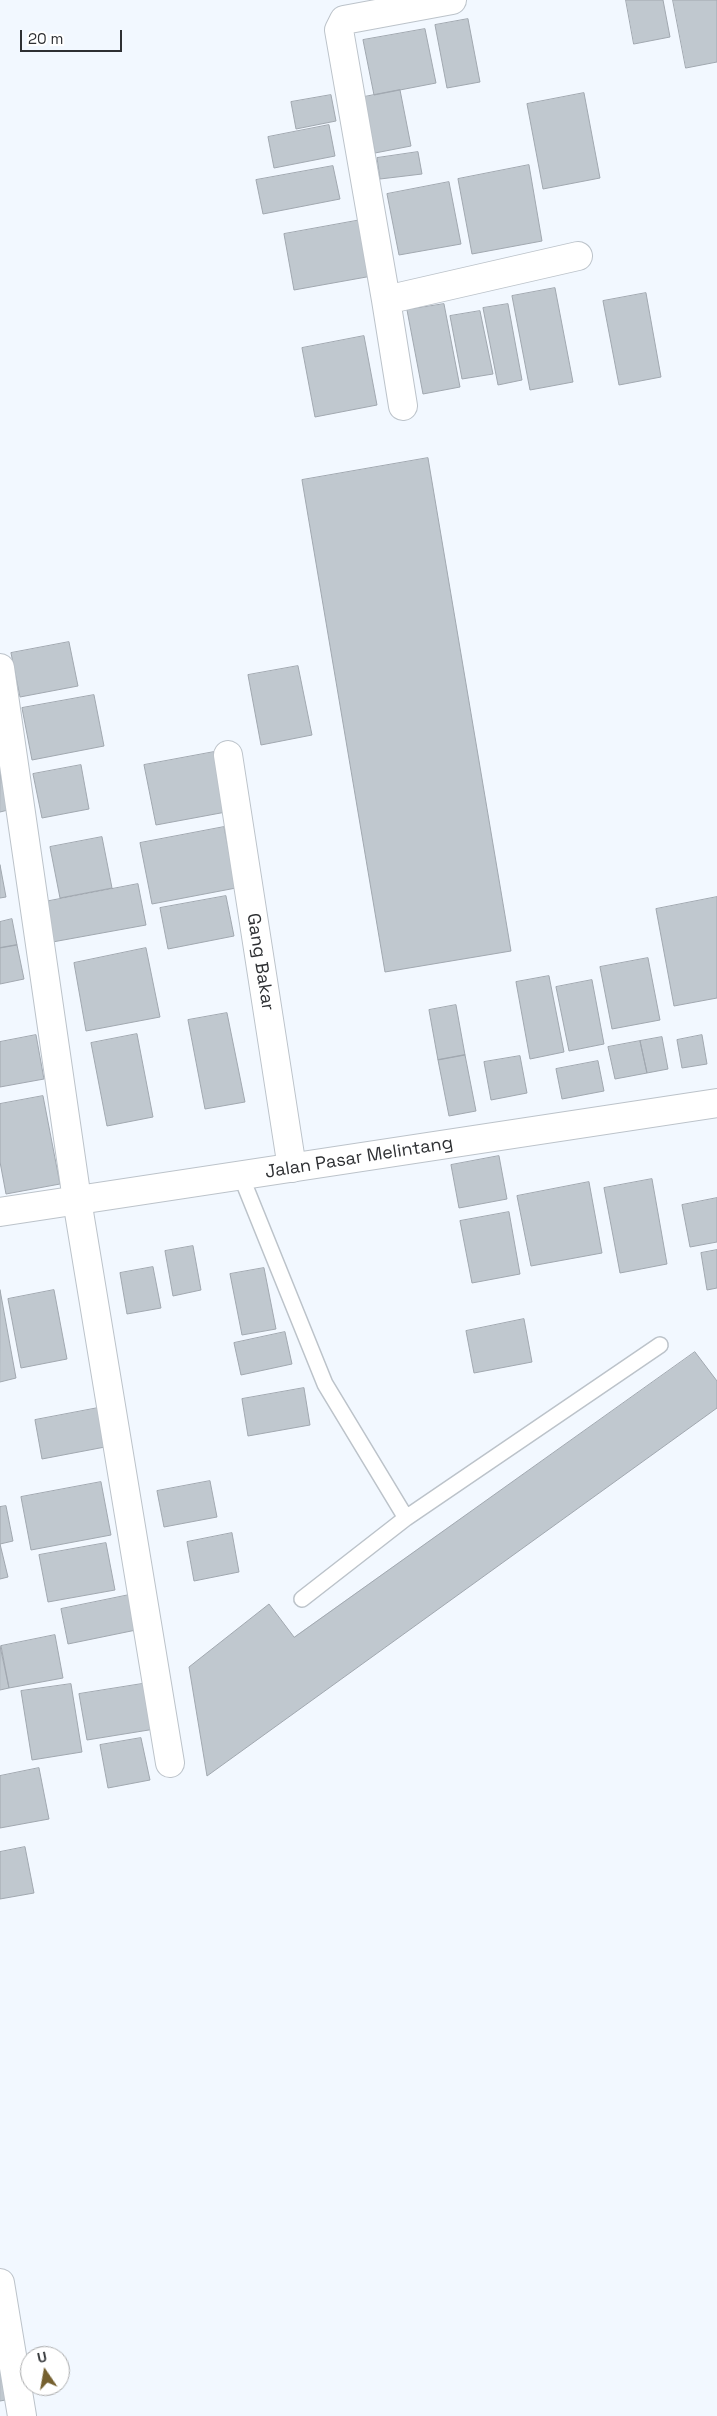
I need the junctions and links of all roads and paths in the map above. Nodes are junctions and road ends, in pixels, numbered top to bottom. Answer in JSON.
{"nodes":[{"id":1,"x":452,"y":0,"type":"edge"},
{"id":2,"x":578,"y":256,"type":"dead end"},
{"id":3,"x":386,"y":300,"type":"junction"},
{"id":4,"x":402,"y":406,"type":"dead end"},
{"id":5,"x":0,"y":668,"type":"edge"},
{"id":6,"x":228,"y":756,"type":"dead end"},
{"id":7,"x":717,"y":1103,"type":"edge"},
{"id":8,"x":292,"y":1168,"type":"junction"},
{"id":9,"x":241,"y":1176,"type":"junction"},
{"id":10,"x":77,"y":1200,"type":"junction"},
{"id":11,"x":0,"y":1212,"type":"edge"},
{"id":12,"x":660,"y":1344,"type":"dead end"},
{"id":13,"x":406,"y":1518,"type":"junction"},
{"id":14,"x":302,"y":1599,"type":"dead end"},
{"id":15,"x":170,"y":1763,"type":"dead end"},
{"id":16,"x":0,"y":2283,"type":"edge"},
{"id":17,"x":22,"y":2416,"type":"edge"}],
"edges":[{"from":1,"to":3,"type":"street"},
{"from":2,"to":3,"type":"street"},
{"from":3,"to":4,"type":"street"},
{"from":5,"to":10,"type":"street"},
{"from":6,"to":8,"type":"street","name":"Gang Bakar"},
{"from":7,"to":8,"type":"street","name":"Jalan Pasar Melintang"},
{"from":8,"to":9,"type":"street","name":"Jalan Pasar Melintang"},
{"from":9,"to":10,"type":"street","name":"Jalan Pasar Melintang"},
{"from":9,"to":13,"type":"lane"},
{"from":10,"to":11,"type":"street","name":"Jalan Pasar Melintang"},
{"from":10,"to":15,"type":"street"},
{"from":12,"to":13,"type":"lane"},
{"from":13,"to":14,"type":"lane"},
{"from":16,"to":17,"type":"street"}]}
